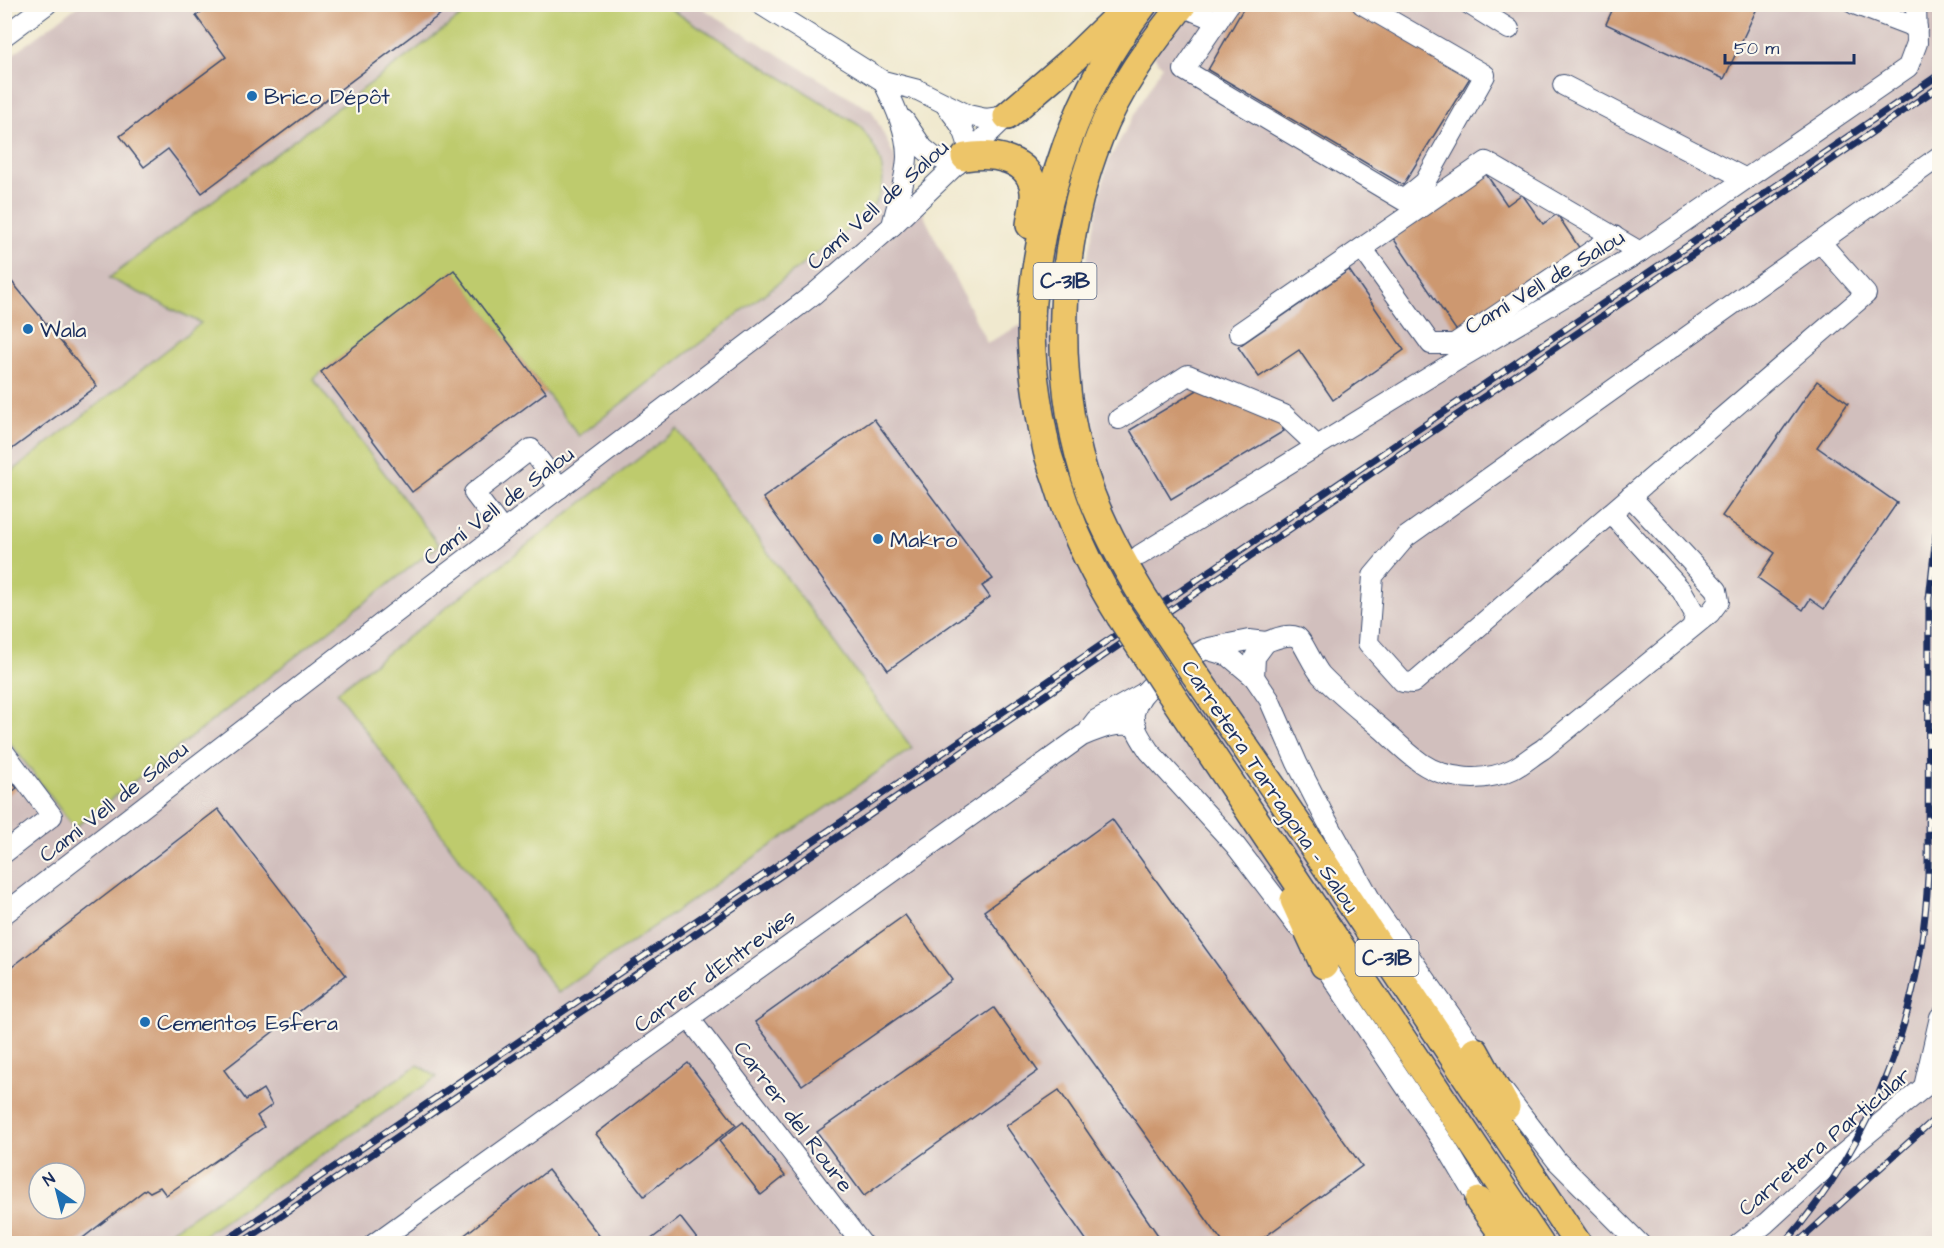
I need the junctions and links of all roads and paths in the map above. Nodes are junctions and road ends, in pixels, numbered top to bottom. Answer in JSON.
{"nodes":[{"id":1,"x":46,"y":4,"type":"edge"},
{"id":2,"x":760,"y":4,"type":"edge"},
{"id":3,"x":1130,"y":4,"type":"edge"},
{"id":4,"x":1144,"y":4,"type":"edge"},
{"id":5,"x":1362,"y":4,"type":"edge"},
{"id":6,"x":1469,"y":4,"type":"edge"},
{"id":7,"x":1854,"y":4,"type":"edge"},
{"id":8,"x":1916,"y":4,"type":"edge"},
{"id":9,"x":1183,"y":5,"type":"edge"},
{"id":10,"x":1224,"y":13,"type":"edge"},
{"id":11,"x":1917,"y":28,"type":"junction"},
{"id":12,"x":1509,"y":29,"type":"dead end"},
{"id":13,"x":4,"y":36,"type":"edge"},
{"id":14,"x":883,"y":81,"type":"junction"},
{"id":15,"x":1563,"y":85,"type":"dead end"},
{"id":16,"x":945,"y":105,"type":"junction"},
{"id":17,"x":897,"y":111,"type":"junction"},
{"id":18,"x":1006,"y":116,"type":"junction"},
{"id":19,"x":1940,"y":156,"type":"edge"},
{"id":20,"x":964,"y":158,"type":"junction"},
{"id":21,"x":1746,"y":179,"type":"junction"},
{"id":22,"x":892,"y":226,"type":"junction"},
{"id":23,"x":1614,"y":236,"type":"junction"},
{"id":24,"x":1820,"y":242,"type":"junction"},
{"id":25,"x":1362,"y":248,"type":"junction"},
{"id":26,"x":1640,"y":252,"type":"junction"},
{"id":27,"x":1032,"y":304,"type":"junction"},
{"id":28,"x":1239,"y":333,"type":"dead end"},
{"id":29,"x":1119,"y":419,"type":"dead end"},
{"id":30,"x":1317,"y":446,"type":"junction"},
{"id":31,"x":560,"y":488,"type":"junction"},
{"id":32,"x":1630,"y":496,"type":"junction"},
{"id":33,"x":1611,"y":513,"type":"junction"},
{"id":34,"x":503,"y":531,"type":"junction"},
{"id":35,"x":1135,"y":565,"type":"junction"},
{"id":36,"x":1693,"y":626,"type":"junction"},
{"id":37,"x":1266,"y":642,"type":"junction"},
{"id":38,"x":1199,"y":661,"type":"junction"},
{"id":39,"x":1254,"y":677,"type":"junction"},
{"id":40,"x":1143,"y":694,"type":"junction"},
{"id":41,"x":1136,"y":726,"type":"junction"},
{"id":42,"x":1082,"y":736,"type":"junction"},
{"id":43,"x":4,"y":752,"type":"edge"},
{"id":44,"x":1238,"y":793,"type":"junction"},
{"id":45,"x":1281,"y":799,"type":"junction"},
{"id":46,"x":4,"y":853,"type":"edge"},
{"id":47,"x":1373,"y":904,"type":"junction"},
{"id":48,"x":4,"y":914,"type":"edge"},
{"id":49,"x":1324,"y":965,"type":"junction"},
{"id":50,"x":1940,"y":1017,"type":"edge"},
{"id":51,"x":689,"y":1018,"type":"junction"},
{"id":52,"x":1475,"y":1051,"type":"junction"},
{"id":53,"x":1932,"y":1080,"type":"edge"},
{"id":54,"x":1479,"y":1201,"type":"junction"},
{"id":55,"x":1550,"y":1201,"type":"junction"},
{"id":56,"x":374,"y":1244,"type":"edge"},
{"id":57,"x":862,"y":1244,"type":"edge"},
{"id":58,"x":1500,"y":1244,"type":"edge"},
{"id":59,"x":1510,"y":1244,"type":"edge"},
{"id":60,"x":1540,"y":1244,"type":"edge"},
{"id":61,"x":1578,"y":1244,"type":"edge"},
{"id":62,"x":1640,"y":1244,"type":"edge"},
{"id":63,"x":1739,"y":1244,"type":"edge"}],
"edges":[{"from":1,"to":13,"type":"street"},
{"from":2,"to":14,"type":"street"},
{"from":3,"to":18,"type":"highway"},
{"from":4,"to":27,"type":"highway","number":"C-31B"},
{"from":5,"to":10,"type":"street"},
{"from":6,"to":12,"type":"street"},
{"from":7,"to":11,"type":"street"},
{"from":8,"to":11,"type":"street","name":"Camí Vell de Salou"},
{"from":9,"to":10,"type":"street"},
{"from":9,"to":35,"type":"highway","number":"C-31B"},
{"from":11,"to":21,"type":"street","name":"Camí Vell de Salou"},
{"from":14,"to":16,"type":"street"},
{"from":14,"to":17,"type":"street"},
{"from":15,"to":21,"type":"street"},
{"from":16,"to":18,"type":"street"},
{"from":16,"to":20,"type":"street"},
{"from":17,"to":20,"type":"street"},
{"from":17,"to":22,"type":"street"},
{"from":18,"to":20,"type":"street","name":"Camí Vell de Salou"},
{"from":19,"to":24,"type":"street"},
{"from":20,"to":22,"type":"street","name":"Camí Vell de Salou"},
{"from":20,"to":27,"type":"highway"},
{"from":21,"to":26,"type":"street","name":"Camí Vell de Salou"},
{"from":22,"to":31,"type":"street","name":"Camí Vell de Salou"},
{"from":23,"to":25,"type":"street"},
{"from":23,"to":25,"type":"street"},
{"from":23,"to":26,"type":"street"},
{"from":24,"to":32,"type":"street"},
{"from":24,"to":33,"type":"street"},
{"from":25,"to":28,"type":"street"},
{"from":26,"to":30,"type":"street","name":"Camí Vell de Salou"},
{"from":27,"to":44,"type":"highway","name":"Carretera Tarragona - Salou","number":"C-31B","bridge":true},
{"from":29,"to":30,"type":"street"},
{"from":30,"to":35,"type":"street","name":"Camí Vell de Salou"},
{"from":31,"to":34,"type":"street","name":"Camí Vell de Salou"},
{"from":31,"to":34,"type":"street"},
{"from":32,"to":33,"type":"street"},
{"from":32,"to":36,"type":"street"},
{"from":33,"to":36,"type":"street"},
{"from":34,"to":48,"type":"street","name":"Camí Vell de Salou"},
{"from":35,"to":38,"type":"highway","name":"Carretera Tarragona - Salou","number":"C-31B","bridge":true},
{"from":36,"to":37,"type":"street","name":"Carrer d'Entrevies"},
{"from":37,"to":38,"type":"street","name":"Carrer d'Entrevies"},
{"from":37,"to":39,"type":"street"},
{"from":38,"to":39,"type":"street","number":"C-31B"},
{"from":38,"to":40,"type":"street","name":"Carrer d'Entrevies"},
{"from":38,"to":45,"type":"highway","name":"Carretera Tarragona - Salou","number":"C-31B"},
{"from":39,"to":47,"type":"street","number":"C-31B"},
{"from":40,"to":41,"type":"street"},
{"from":40,"to":42,"type":"street","name":"Carrer d'Entrevies"},
{"from":41,"to":42,"type":"street","name":"Carrer d'Entrevies"},
{"from":41,"to":49,"type":"street","number":"C-31B"},
{"from":42,"to":51,"type":"street","name":"Carrer d'Entrevies"},
{"from":43,"to":46,"type":"street"},
{"from":44,"to":49,"type":"highway"},
{"from":44,"to":60,"type":"highway","name":"Carretera Tarragona - Salou","number":"C-31B"},
{"from":45,"to":47,"type":"highway"},
{"from":45,"to":55,"type":"highway","name":"Carretera Tarragona - Salou","number":"C-31B"},
{"from":47,"to":52,"type":"street","number":"C-31B"},
{"from":49,"to":54,"type":"street","number":"C-31B"},
{"from":50,"to":53,"type":"street"},
{"from":51,"to":56,"type":"street","name":"Carrer d'Entrevies"},
{"from":51,"to":57,"type":"street","name":"Carrer del Roure"},
{"from":52,"to":55,"type":"highway"},
{"from":52,"to":62,"type":"street","number":"C-31B"},
{"from":53,"to":63,"type":"street","name":"Carretera Particular"},
{"from":54,"to":58,"type":"street","number":"C-31B"},
{"from":54,"to":59,"type":"highway"},
{"from":55,"to":61,"type":"highway","name":"Carretera Tarragona - Salou","number":"C-31B"}]}
